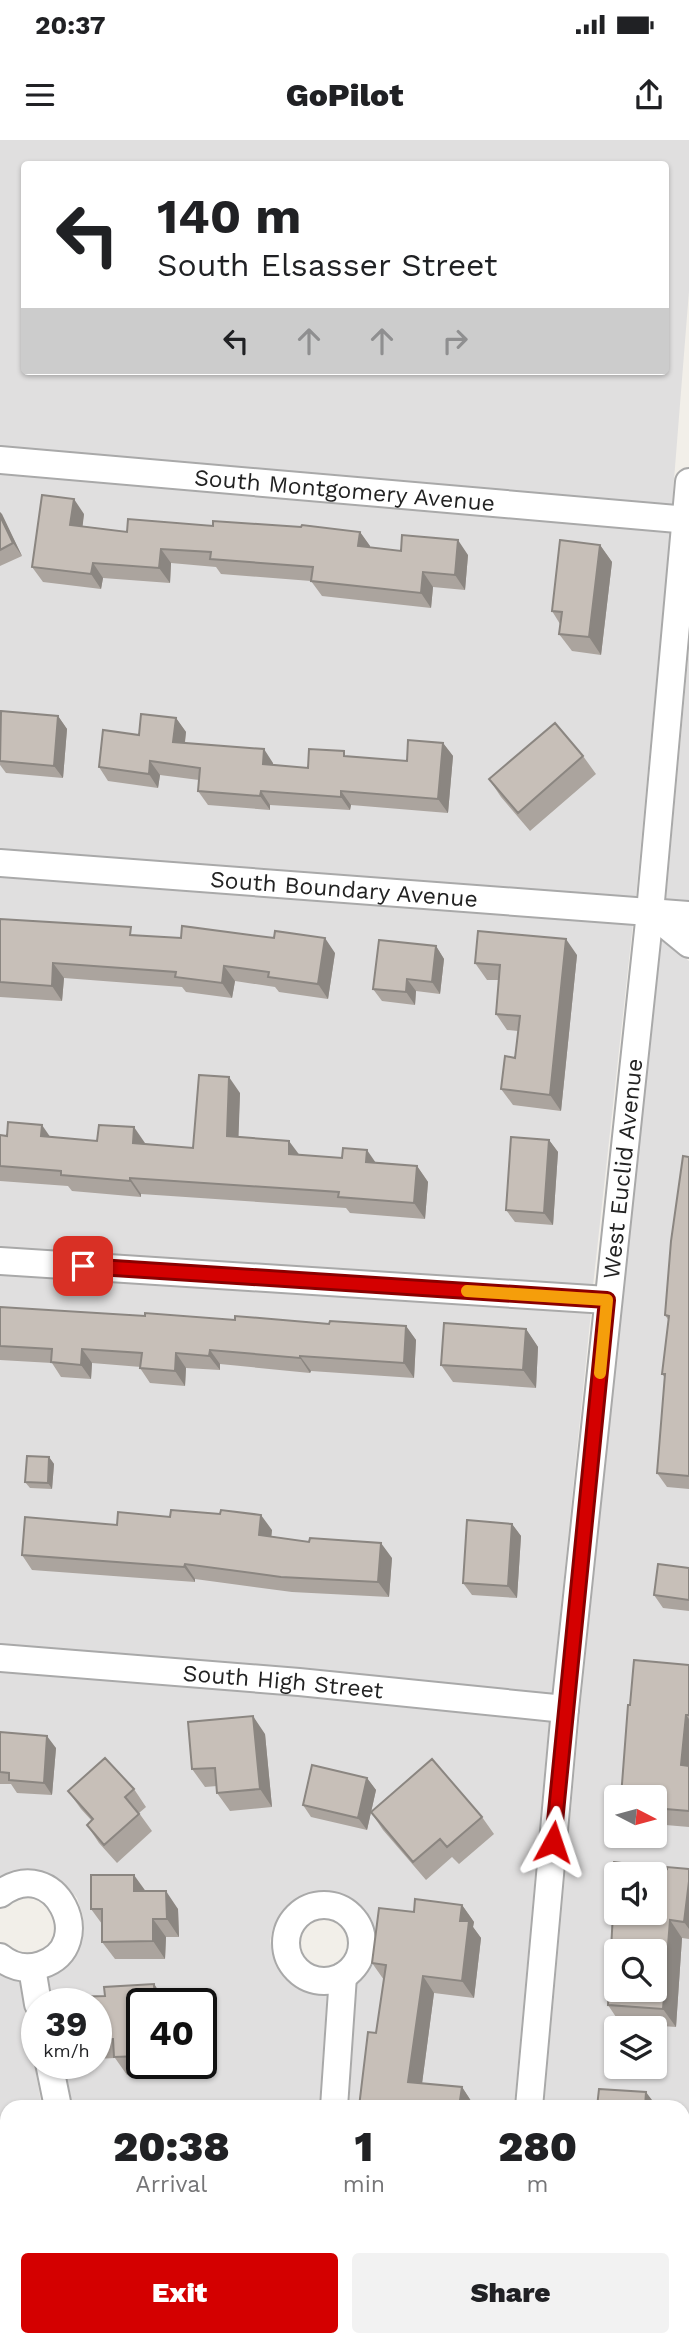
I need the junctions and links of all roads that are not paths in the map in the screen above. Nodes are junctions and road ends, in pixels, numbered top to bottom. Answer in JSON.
{"nodes":[{"id":1,"x":0,"y":460,"type":"edge"},
{"id":2,"x":689,"y":482,"type":"edge"},
{"id":3,"x":687,"y":520,"type":"edge"},
{"id":4,"x":0,"y":863,"type":"edge"},
{"id":5,"x":650,"y":912,"type":"junction"},
{"id":6,"x":689,"y":915,"type":"edge"},
{"id":7,"x":689,"y":944,"type":"edge"},
{"id":8,"x":0,"y":1261,"type":"edge"},
{"id":9,"x":607,"y":1300,"type":"junction"},
{"id":10,"x":0,"y":1658,"type":"edge"},
{"id":11,"x":565,"y":1709,"type":"junction"},
{"id":12,"x":0,"y":1894,"type":"edge"},
{"id":13,"x":0,"y":1957,"type":"edge"},
{"id":14,"x":32,"y":1968,"type":"junction"},
{"id":15,"x":343,"y":1976,"type":"dead end"},
{"id":16,"x":35,"y":1988,"type":"edge"},
{"id":17,"x":53,"y":2079,"type":"edge"},
{"id":18,"x":57,"y":2100,"type":"edge"},
{"id":19,"x":334,"y":2100,"type":"edge"},
{"id":20,"x":530,"y":2100,"type":"edge"}],
"edges":[{"from":1,"to":3,"type":"street","name":"South Montgomery Avenue"},
{"from":2,"to":3,"type":"street","name":"West Euclid Avenue"},
{"from":3,"to":5,"type":"street","name":"West Euclid Avenue"},
{"from":4,"to":5,"type":"street","name":"South Boundary Avenue"},
{"from":5,"to":6,"type":"street","name":"South Boundary Avenue"},
{"from":5,"to":7,"type":"street"},
{"from":5,"to":9,"type":"street","name":"West Euclid Avenue"},
{"from":8,"to":9,"type":"street"},
{"from":9,"to":11,"type":"street","name":"West Euclid Avenue"},
{"from":10,"to":11,"type":"street","name":"South High Street"},
{"from":11,"to":20,"type":"street","name":"West Euclid Avenue"},
{"from":12,"to":14,"type":"street"},
{"from":13,"to":14,"type":"street"},
{"from":14,"to":16,"type":"street"},
{"from":15,"to":19,"type":"street"},
{"from":17,"to":18,"type":"street"}]}
